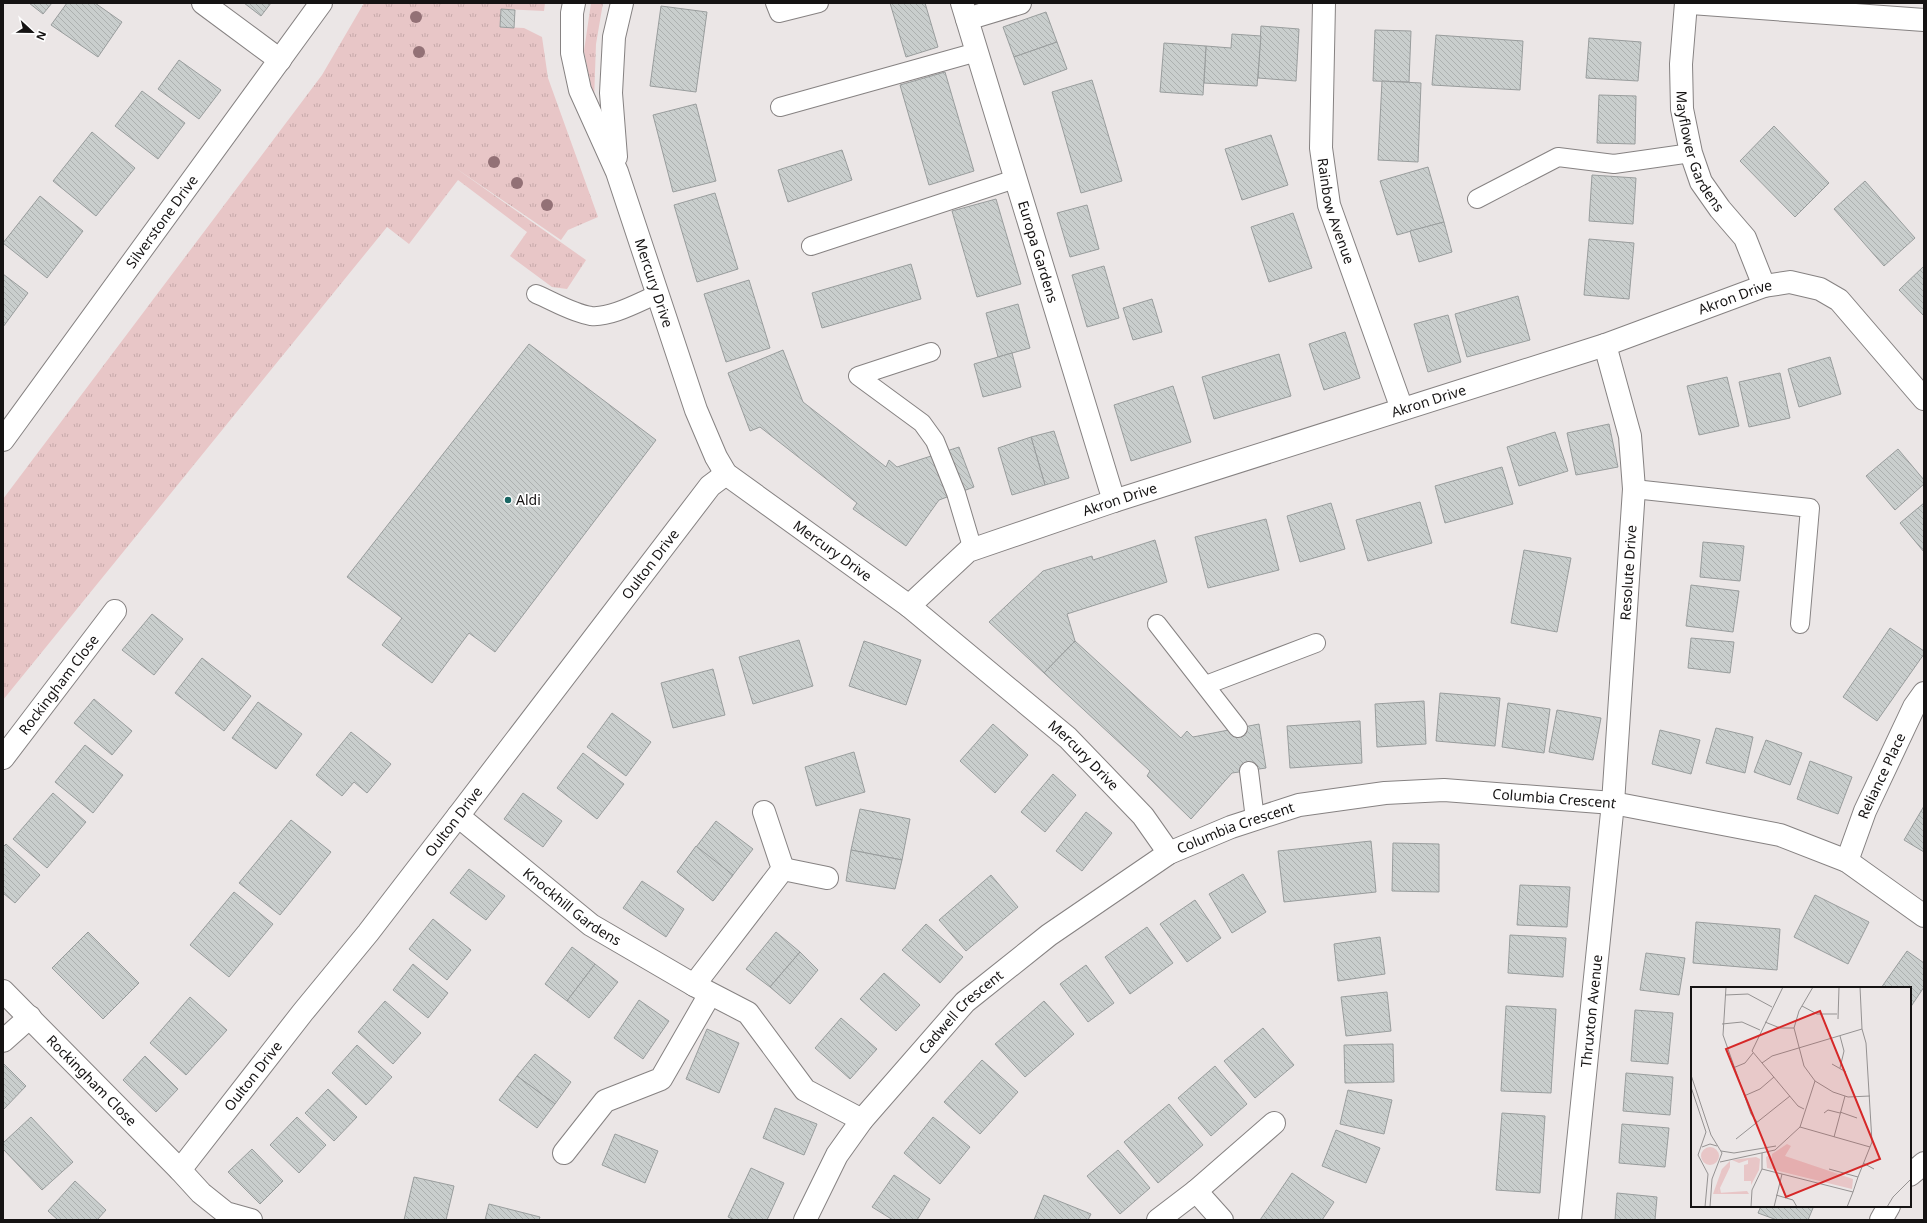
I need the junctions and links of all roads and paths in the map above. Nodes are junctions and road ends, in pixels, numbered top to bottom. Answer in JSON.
{"nodes":[{"id":1,"x":203,"y":3,"type":"edge"},
{"id":2,"x":321,"y":3,"type":"edge"},
{"id":3,"x":574,"y":3,"type":"edge"},
{"id":4,"x":622,"y":3,"type":"edge"},
{"id":5,"x":775,"y":3,"type":"edge"},
{"id":6,"x":820,"y":3,"type":"edge"},
{"id":7,"x":1020,"y":3,"type":"edge"},
{"id":8,"x":1324,"y":3,"type":"edge"},
{"id":9,"x":1686,"y":3,"type":"edge"},
{"id":10,"x":1691,"y":3,"type":"edge"},
{"id":11,"x":964,"y":11,"type":"edge"},
{"id":12,"x":1924,"y":20,"type":"edge"},
{"id":13,"x":977,"y":52,"type":"junction"},
{"id":14,"x":280,"y":60,"type":"junction"},
{"id":15,"x":780,"y":107,"type":"dead end"},
{"id":16,"x":1691,"y":153,"type":"junction"},
{"id":17,"x":617,"y":172,"type":"junction"},
{"id":18,"x":1015,"y":179,"type":"junction"},
{"id":19,"x":1477,"y":198,"type":"dead end"},
{"id":20,"x":811,"y":246,"type":"dead end"},
{"id":21,"x":1764,"y":286,"type":"junction"},
{"id":22,"x":536,"y":294,"type":"dead end"},
{"id":23,"x":658,"y":294,"type":"junction"},
{"id":24,"x":1605,"y":345,"type":"junction"},
{"id":25,"x":931,"y":352,"type":"dead end"},
{"id":26,"x":1924,"y":399,"type":"edge"},
{"id":27,"x":1402,"y":409,"type":"junction"},
{"id":28,"x":3,"y":440,"type":"edge"},
{"id":29,"x":726,"y":474,"type":"junction"},
{"id":30,"x":1634,"y":489,"type":"junction"},
{"id":31,"x":1114,"y":501,"type":"junction"},
{"id":32,"x":973,"y":550,"type":"junction"},
{"id":33,"x":909,"y":606,"type":"junction"},
{"id":34,"x":115,"y":611,"type":"dead end"},
{"id":35,"x":1157,"y":624,"type":"dead end"},
{"id":36,"x":1800,"y":624,"type":"dead end"},
{"id":37,"x":1316,"y":643,"type":"dead end"},
{"id":38,"x":1206,"y":685,"type":"junction"},
{"id":39,"x":1924,"y":693,"type":"edge"},
{"id":40,"x":1238,"y":728,"type":"dead end"},
{"id":41,"x":3,"y":758,"type":"edge"},
{"id":42,"x":1249,"y":770,"type":"dead end"},
{"id":43,"x":1613,"y":803,"type":"junction"},
{"id":44,"x":764,"y":812,"type":"dead end"},
{"id":45,"x":458,"y":816,"type":"junction"},
{"id":46,"x":1255,"y":819,"type":"junction"},
{"id":47,"x":1169,"y":853,"type":"junction"},
{"id":48,"x":1847,"y":861,"type":"junction"},
{"id":49,"x":783,"y":869,"type":"junction"},
{"id":50,"x":826,"y":878,"type":"dead end"},
{"id":51,"x":1924,"y":916,"type":"edge"},
{"id":52,"x":702,"y":989,"type":"junction"},
{"id":53,"x":3,"y":991,"type":"edge"},
{"id":54,"x":30,"y":1017,"type":"junction"},
{"id":55,"x":3,"y":1041,"type":"edge"},
{"id":56,"x":862,"y":1120,"type":"junction"},
{"id":57,"x":1274,"y":1123,"type":"dead end"},
{"id":58,"x":564,"y":1154,"type":"dead end"},
{"id":59,"x":1924,"y":1162,"type":"edge"},
{"id":60,"x":180,"y":1170,"type":"junction"},
{"id":61,"x":1911,"y":1174,"type":"edge"},
{"id":62,"x":1196,"y":1191,"type":"junction"},
{"id":63,"x":1888,"y":1207,"type":"edge"},
{"id":64,"x":251,"y":1220,"type":"edge"},
{"id":65,"x":805,"y":1220,"type":"edge"},
{"id":66,"x":1158,"y":1220,"type":"edge"},
{"id":67,"x":1222,"y":1220,"type":"edge"},
{"id":68,"x":1570,"y":1220,"type":"edge"},
{"id":69,"x":1881,"y":1220,"type":"edge"}],
"edges":[{"from":1,"to":14,"type":"street"},
{"from":2,"to":14,"type":"street","name":"Silverstone Drive"},
{"from":3,"to":17,"type":"street","name":"Mercury Drive"},
{"from":4,"to":17,"type":"street","name":"Mercury Drive"},
{"from":5,"to":6,"type":"lane"},
{"from":7,"to":11,"type":"street"},
{"from":8,"to":27,"type":"street","name":"Rainbow Avenue"},
{"from":9,"to":16,"type":"street","name":"Mayflower Gardens"},
{"from":10,"to":12,"type":"street"},
{"from":11,"to":13,"type":"street","name":"Europa Gardens"},
{"from":13,"to":15,"type":"lane"},
{"from":13,"to":18,"type":"street","name":"Europa Gardens"},
{"from":14,"to":28,"type":"street","name":"Silverstone Drive"},
{"from":16,"to":19,"type":"lane"},
{"from":16,"to":21,"type":"street","name":"Mayflower Gardens"},
{"from":17,"to":23,"type":"street","name":"Mercury Drive"},
{"from":18,"to":20,"type":"lane"},
{"from":18,"to":31,"type":"street","name":"Europa Gardens"},
{"from":21,"to":24,"type":"street","name":"Akron Drive"},
{"from":21,"to":26,"type":"street","name":"Akron Drive"},
{"from":22,"to":23,"type":"lane"},
{"from":23,"to":29,"type":"street","name":"Mercury Drive"},
{"from":24,"to":27,"type":"street","name":"Akron Drive"},
{"from":24,"to":30,"type":"street","name":"Resolute Drive"},
{"from":25,"to":32,"type":"lane"},
{"from":27,"to":31,"type":"street","name":"Akron Drive"},
{"from":29,"to":33,"type":"street","name":"Mercury Drive"},
{"from":29,"to":45,"type":"street","name":"Oulton Drive"},
{"from":30,"to":36,"type":"lane"},
{"from":30,"to":43,"type":"street","name":"Resolute Drive"},
{"from":31,"to":32,"type":"street","name":"Akron Drive"},
{"from":32,"to":33,"type":"street","name":"Akron Drive"},
{"from":33,"to":47,"type":"street","name":"Mercury Drive"},
{"from":34,"to":41,"type":"street","name":"Rockingham Close"},
{"from":35,"to":38,"type":"lane"},
{"from":37,"to":38,"type":"lane"},
{"from":38,"to":40,"type":"lane"},
{"from":39,"to":48,"type":"street","name":"Reliance Place"},
{"from":42,"to":46,"type":"lane"},
{"from":43,"to":46,"type":"street","name":"Columbia Crescent"},
{"from":43,"to":48,"type":"street","name":"Columbia Crescent"},
{"from":43,"to":68,"type":"street","name":"Thruxton Avenue"},
{"from":44,"to":49,"type":"street"},
{"from":45,"to":52,"type":"street","name":"Knockhill Gardens"},
{"from":45,"to":60,"type":"street","name":"Oulton Drive"},
{"from":46,"to":47,"type":"street","name":"Columbia Crescent"},
{"from":47,"to":56,"type":"street","name":"Cadwell Crescent"},
{"from":48,"to":51,"type":"street","name":"Columbia Crescent"},
{"from":49,"to":50,"type":"street"},
{"from":49,"to":52,"type":"street"},
{"from":52,"to":56,"type":"street","name":"Knockhill Gardens"},
{"from":52,"to":58,"type":"street"},
{"from":53,"to":54,"type":"street","name":"Rockingham Close"},
{"from":54,"to":55,"type":"street"},
{"from":54,"to":60,"type":"street","name":"Rockingham Close"},
{"from":56,"to":65,"type":"street","name":"Cadwell Crescent"},
{"from":57,"to":62,"type":"street"},
{"from":59,"to":61,"type":"street"},
{"from":60,"to":64,"type":"street","name":"Rockingham Close"},
{"from":62,"to":66,"type":"street"},
{"from":62,"to":67,"type":"street"},
{"from":63,"to":69,"type":"street"}]}
